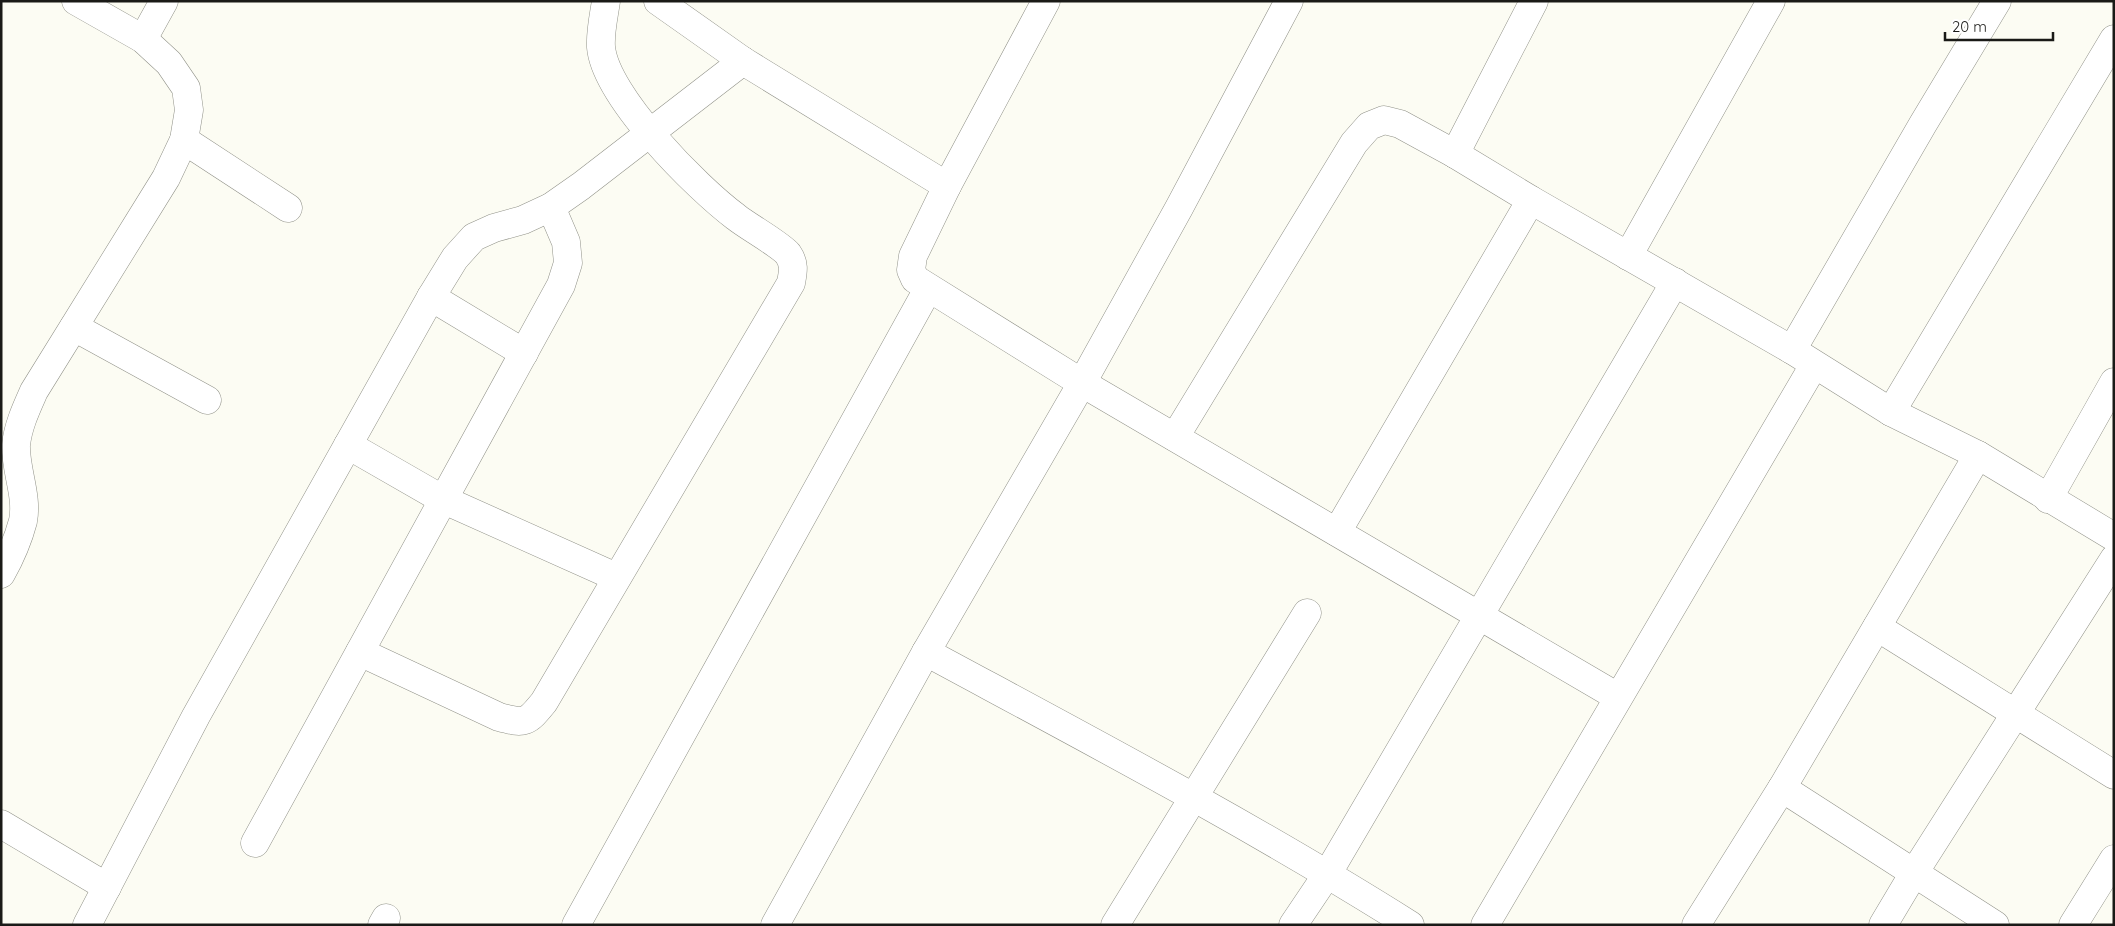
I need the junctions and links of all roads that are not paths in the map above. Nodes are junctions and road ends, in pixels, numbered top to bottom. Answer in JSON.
{"nodes":[{"id":1,"x":76,"y":1,"type":"edge"},
{"id":2,"x":164,"y":1,"type":"edge"},
{"id":3,"x":606,"y":1,"type":"edge"},
{"id":4,"x":658,"y":1,"type":"edge"},
{"id":5,"x":1046,"y":1,"type":"edge"},
{"id":6,"x":1289,"y":1,"type":"edge"},
{"id":7,"x":1534,"y":1,"type":"edge"},
{"id":8,"x":1772,"y":1,"type":"edge"},
{"id":9,"x":1998,"y":1,"type":"edge"},
{"id":10,"x":143,"y":39,"type":"junction"},
{"id":11,"x":2114,"y":39,"type":"edge"},
{"id":12,"x":743,"y":61,"type":"junction"},
{"id":13,"x":650,"y":132,"type":"junction"},
{"id":14,"x":184,"y":140,"type":"junction"},
{"id":15,"x":1455,"y":154,"type":"junction"},
{"id":16,"x":947,"y":186,"type":"junction"},
{"id":17,"x":1531,"y":200,"type":"junction"},
{"id":18,"x":551,"y":207,"type":"junction"},
{"id":19,"x":288,"y":208,"type":"dead end"},
{"id":20,"x":1628,"y":256,"type":"junction"},
{"id":21,"x":1675,"y":282,"type":"junction"},
{"id":22,"x":928,"y":289,"type":"junction"},
{"id":23,"x":431,"y":297,"type":"junction"},
{"id":24,"x":74,"y":327,"type":"junction"},
{"id":25,"x":524,"y":353,"type":"junction"},
{"id":26,"x":1803,"y":357,"type":"junction"},
{"id":27,"x":2114,"y":382,"type":"edge"},
{"id":28,"x":1082,"y":384,"type":"junction"},
{"id":29,"x":207,"y":400,"type":"dead end"},
{"id":30,"x":1891,"y":412,"type":"junction"},
{"id":31,"x":1175,"y":437,"type":"junction"},
{"id":32,"x":348,"y":445,"type":"junction"},
{"id":33,"x":1978,"y":455,"type":"junction"},
{"id":34,"x":442,"y":499,"type":"junction"},
{"id":35,"x":2048,"y":499,"type":"junction"},
{"id":36,"x":1336,"y":532,"type":"junction"},
{"id":37,"x":2114,"y":537,"type":"edge"},
{"id":38,"x":2114,"y":560,"type":"edge"},
{"id":39,"x":1,"y":574,"type":"edge"},
{"id":40,"x":616,"y":577,"type":"junction"},
{"id":41,"x":1306,"y":613,"type":"dead end"},
{"id":42,"x":1479,"y":616,"type":"junction"},
{"id":43,"x":1877,"y":627,"type":"junction"},
{"id":44,"x":360,"y":652,"type":"junction"},
{"id":45,"x":926,"y":652,"type":"junction"},
{"id":46,"x":1618,"y":697,"type":"junction"},
{"id":47,"x":2016,"y":713,"type":"junction"},
{"id":48,"x":2114,"y":775,"type":"edge"},
{"id":49,"x":1782,"y":788,"type":"junction"},
{"id":50,"x":1195,"y":797,"type":"junction"},
{"id":51,"x":1,"y":824,"type":"edge"},
{"id":52,"x":254,"y":843,"type":"dead end"},
{"id":53,"x":2114,"y":858,"type":"edge"},
{"id":54,"x":1328,"y":873,"type":"junction"},
{"id":55,"x":1914,"y":873,"type":"junction"},
{"id":56,"x":107,"y":887,"type":"junction"},
{"id":57,"x":87,"y":925,"type":"edge"},
{"id":58,"x":576,"y":925,"type":"edge"},
{"id":59,"x":775,"y":925,"type":"edge"},
{"id":60,"x":1115,"y":925,"type":"edge"},
{"id":61,"x":1293,"y":925,"type":"edge"},
{"id":62,"x":1410,"y":925,"type":"edge"},
{"id":63,"x":1486,"y":925,"type":"edge"},
{"id":64,"x":1696,"y":925,"type":"edge"},
{"id":65,"x":1883,"y":925,"type":"edge"},
{"id":66,"x":1995,"y":925,"type":"edge"},
{"id":67,"x":2073,"y":925,"type":"edge"}],
"edges":[{"from":1,"to":10,"type":"street"},
{"from":2,"to":10,"type":"street"},
{"from":3,"to":13,"type":"street"},
{"from":4,"to":12,"type":"street"},
{"from":5,"to":16,"type":"street"},
{"from":6,"to":28,"type":"street"},
{"from":7,"to":15,"type":"street"},
{"from":8,"to":20,"type":"street"},
{"from":9,"to":26,"type":"street"},
{"from":10,"to":14,"type":"street"},
{"from":11,"to":30,"type":"street"},
{"from":12,"to":13,"type":"street"},
{"from":12,"to":16,"type":"street"},
{"from":13,"to":18,"type":"street"},
{"from":13,"to":40,"type":"street"},
{"from":14,"to":19,"type":"street"},
{"from":14,"to":24,"type":"street"},
{"from":15,"to":17,"type":"street"},
{"from":15,"to":31,"type":"street"},
{"from":16,"to":22,"type":"street"},
{"from":17,"to":20,"type":"street"},
{"from":17,"to":36,"type":"street"},
{"from":18,"to":23,"type":"street"},
{"from":18,"to":25,"type":"street"},
{"from":20,"to":21,"type":"street"},
{"from":21,"to":26,"type":"street"},
{"from":21,"to":42,"type":"street"},
{"from":22,"to":28,"type":"street"},
{"from":22,"to":58,"type":"street"},
{"from":23,"to":25,"type":"street"},
{"from":23,"to":32,"type":"street"},
{"from":24,"to":29,"type":"street"},
{"from":24,"to":39,"type":"street"},
{"from":25,"to":34,"type":"street"},
{"from":26,"to":30,"type":"street"},
{"from":26,"to":46,"type":"street"},
{"from":27,"to":35,"type":"street"},
{"from":28,"to":31,"type":"street"},
{"from":28,"to":45,"type":"street"},
{"from":30,"to":33,"type":"street"},
{"from":31,"to":36,"type":"street"},
{"from":32,"to":34,"type":"street"},
{"from":32,"to":56,"type":"street"},
{"from":33,"to":35,"type":"street"},
{"from":33,"to":43,"type":"street"},
{"from":34,"to":40,"type":"street"},
{"from":34,"to":44,"type":"street"},
{"from":35,"to":37,"type":"street"},
{"from":36,"to":42,"type":"street"},
{"from":38,"to":47,"type":"street"},
{"from":40,"to":44,"type":"street"},
{"from":41,"to":50,"type":"street"},
{"from":42,"to":46,"type":"street"},
{"from":42,"to":54,"type":"street"},
{"from":43,"to":47,"type":"street"},
{"from":43,"to":49,"type":"street"},
{"from":44,"to":52,"type":"street"},
{"from":45,"to":50,"type":"street"},
{"from":45,"to":59,"type":"street"},
{"from":46,"to":63,"type":"street"},
{"from":47,"to":48,"type":"street"},
{"from":47,"to":55,"type":"street"},
{"from":49,"to":55,"type":"street"},
{"from":49,"to":64,"type":"street"},
{"from":50,"to":54,"type":"street"},
{"from":50,"to":60,"type":"street"},
{"from":51,"to":56,"type":"street"},
{"from":53,"to":67,"type":"street"},
{"from":54,"to":61,"type":"street"},
{"from":54,"to":62,"type":"street"},
{"from":55,"to":65,"type":"street"},
{"from":55,"to":66,"type":"street"},
{"from":56,"to":57,"type":"street"}]}
